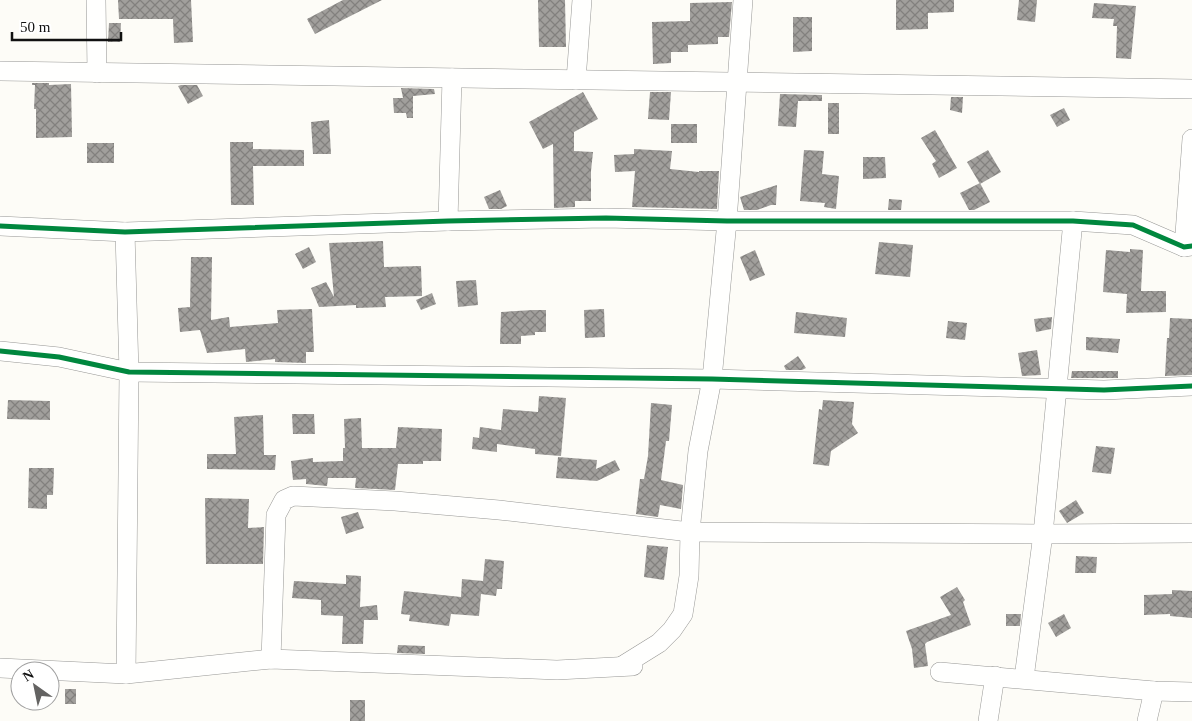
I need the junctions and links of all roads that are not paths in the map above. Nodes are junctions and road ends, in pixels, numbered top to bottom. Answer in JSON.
{"nodes":[{"id":1,"x":96,"y":0,"type":"edge"},
{"id":2,"x":582,"y":0,"type":"edge"},
{"id":3,"x":743,"y":0,"type":"edge"},
{"id":4,"x":0,"y":71,"type":"edge"},
{"id":5,"x":97,"y":73,"type":"junction"},
{"id":6,"x":452,"y":78,"type":"junction"},
{"id":7,"x":576,"y":80,"type":"junction"},
{"id":8,"x":738,"y":82,"type":"junction"},
{"id":9,"x":1192,"y":89,"type":"edge"},
{"id":10,"x":1192,"y":139,"type":"edge"},
{"id":11,"x":448,"y":220,"type":"junction"},
{"id":12,"x":727,"y":221,"type":"junction"},
{"id":13,"x":1073,"y":221,"type":"junction"},
{"id":14,"x":0,"y":226,"type":"edge"},
{"id":15,"x":125,"y":232,"type":"junction"},
{"id":16,"x":1188,"y":247,"type":"edge"},
{"id":17,"x":0,"y":351,"type":"edge"},
{"id":18,"x":129,"y":372,"type":"junction"},
{"id":19,"x":712,"y":379,"type":"junction"},
{"id":20,"x":1192,"y":386,"type":"edge"},
{"id":21,"x":1056,"y":389,"type":"junction"},
{"id":22,"x":690,"y":532,"type":"junction"},
{"id":23,"x":1192,"y":533,"type":"edge"},
{"id":24,"x":1043,"y":534,"type":"junction"},
{"id":25,"x":271,"y":659,"type":"junction"},
{"id":26,"x":622,"y":666,"type":"junction"},
{"id":27,"x":647,"y":666,"type":"dead end"},
{"id":28,"x":0,"y":668,"type":"edge"},
{"id":29,"x":940,"y":672,"type":"dead end"},
{"id":30,"x":126,"y":674,"type":"junction"},
{"id":31,"x":995,"y":676,"type":"junction"},
{"id":32,"x":1024,"y":678,"type":"junction"},
{"id":33,"x":1154,"y":691,"type":"junction"},
{"id":34,"x":1192,"y":692,"type":"edge"},
{"id":35,"x":988,"y":721,"type":"edge"},
{"id":36,"x":1147,"y":721,"type":"edge"}],
"edges":[{"from":1,"to":5,"type":"street"},
{"from":2,"to":7,"type":"street"},
{"from":3,"to":8,"type":"street"},
{"from":4,"to":5,"type":"street"},
{"from":5,"to":6,"type":"street"},
{"from":6,"to":7,"type":"street"},
{"from":6,"to":11,"type":"street"},
{"from":7,"to":8,"type":"street"},
{"from":8,"to":9,"type":"street"},
{"from":8,"to":12,"type":"street"},
{"from":10,"to":16,"type":"street"},
{"from":11,"to":12,"type":"street"},
{"from":11,"to":15,"type":"street"},
{"from":12,"to":13,"type":"street"},
{"from":12,"to":19,"type":"street"},
{"from":13,"to":16,"type":"street"},
{"from":13,"to":21,"type":"street"},
{"from":14,"to":15,"type":"street"},
{"from":15,"to":18,"type":"street"},
{"from":17,"to":18,"type":"street"},
{"from":18,"to":19,"type":"street"},
{"from":18,"to":30,"type":"street"},
{"from":19,"to":21,"type":"street"},
{"from":19,"to":22,"type":"street"},
{"from":20,"to":21,"type":"street"},
{"from":21,"to":24,"type":"street"},
{"from":22,"to":24,"type":"street"},
{"from":22,"to":25,"type":"street"},
{"from":22,"to":26,"type":"street"},
{"from":23,"to":24,"type":"street"},
{"from":24,"to":32,"type":"street"},
{"from":25,"to":26,"type":"street"},
{"from":25,"to":30,"type":"street"},
{"from":26,"to":27,"type":"street"},
{"from":28,"to":30,"type":"street"},
{"from":29,"to":31,"type":"street"},
{"from":31,"to":32,"type":"street"},
{"from":31,"to":35,"type":"street"},
{"from":32,"to":33,"type":"street"},
{"from":33,"to":34,"type":"street"},
{"from":33,"to":36,"type":"street"}]}
